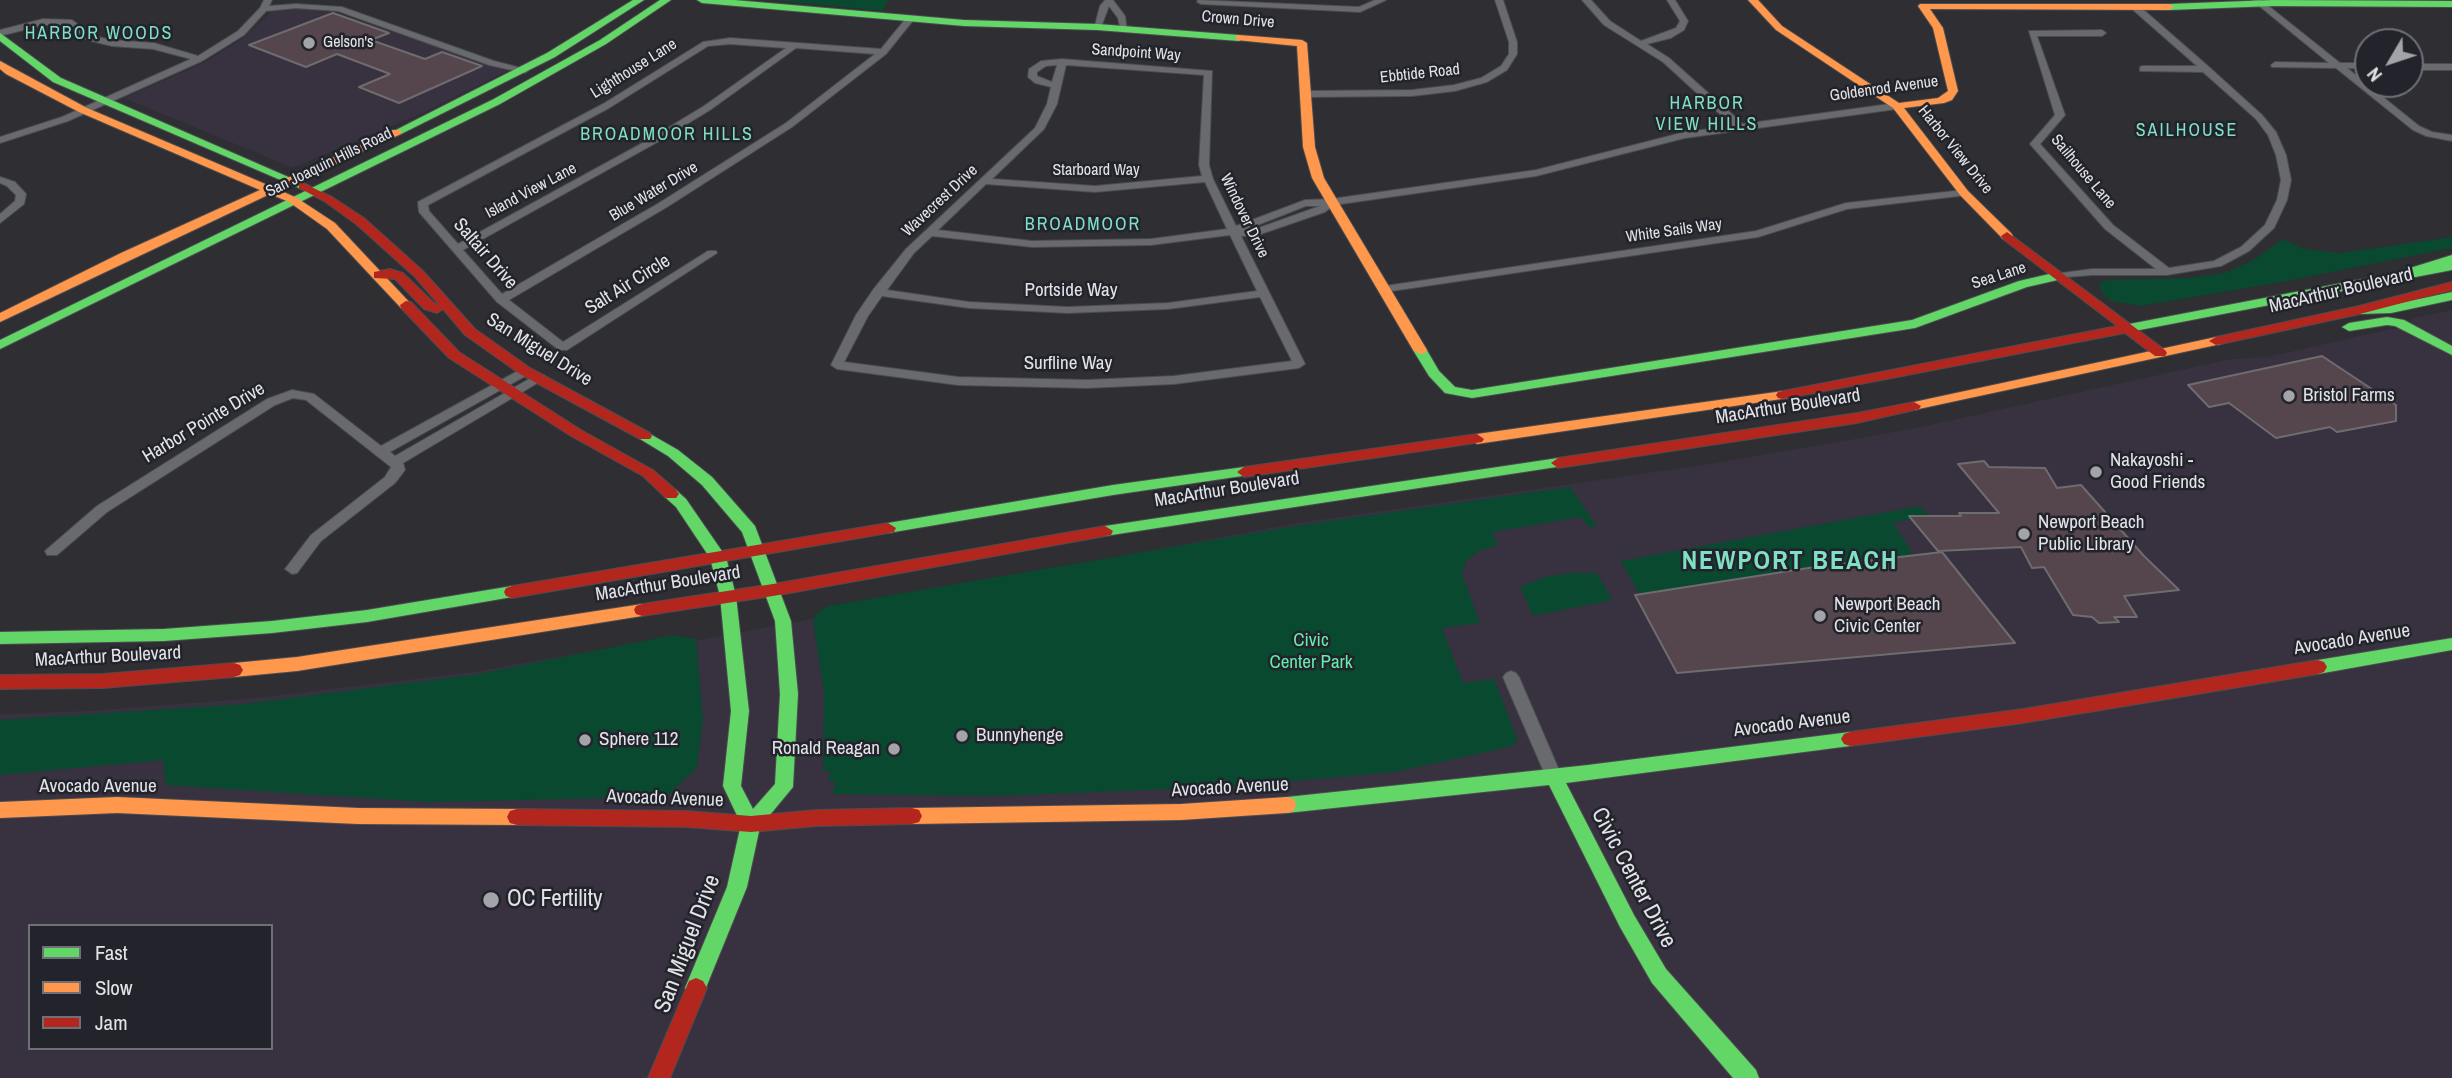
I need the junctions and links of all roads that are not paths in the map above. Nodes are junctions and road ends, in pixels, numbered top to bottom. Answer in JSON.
{"nodes":[{"id":1,"x":639,"y":0,"type":"edge"},
{"id":2,"x":666,"y":0,"type":"edge"},
{"id":3,"x":702,"y":0,"type":"edge"},
{"id":4,"x":1382,"y":0,"type":"edge"},
{"id":5,"x":1499,"y":0,"type":"edge"},
{"id":6,"x":1586,"y":0,"type":"edge"},
{"id":7,"x":1671,"y":0,"type":"edge"},
{"id":8,"x":1753,"y":0,"type":"edge"},
{"id":9,"x":1109,"y":1,"type":"edge"},
{"id":10,"x":1201,"y":2,"type":"edge"},
{"id":11,"x":1235,"y":2,"type":"edge"},
{"id":12,"x":2258,"y":2,"type":"edge"},
{"id":13,"x":2440,"y":2,"type":"edge"},
{"id":14,"x":266,"y":4,"type":"edge"},
{"id":15,"x":2135,"y":7,"type":"junction"},
{"id":16,"x":911,"y":18,"type":"junction"},
{"id":17,"x":1099,"y":22,"type":"junction"},
{"id":18,"x":1123,"y":24,"type":"junction"},
{"id":19,"x":2102,"y":33,"type":"dead end"},
{"id":20,"x":0,"y":34,"type":"edge"},
{"id":21,"x":1639,"y":44,"type":"junction"},
{"id":22,"x":795,"y":45,"type":"junction"},
{"id":23,"x":883,"y":52,"type":"junction"},
{"id":24,"x":199,"y":59,"type":"junction"},
{"id":25,"x":1062,"y":62,"type":"junction"},
{"id":26,"x":0,"y":64,"type":"edge"},
{"id":27,"x":2275,"y":65,"type":"dead end"},
{"id":28,"x":2340,"y":66,"type":"junction"},
{"id":29,"x":2354,"y":66,"type":"edge"},
{"id":30,"x":2424,"y":66,"type":"edge"},
{"id":31,"x":2452,"y":67,"type":"edge"},
{"id":32,"x":525,"y":69,"type":"junction"},
{"id":33,"x":2143,"y":69,"type":"dead end"},
{"id":34,"x":2206,"y":69,"type":"junction"},
{"id":35,"x":1209,"y":73,"type":"joint"},
{"id":36,"x":1056,"y":86,"type":"junction"},
{"id":37,"x":1305,"y":94,"type":"junction"},
{"id":38,"x":101,"y":101,"type":"junction"},
{"id":39,"x":1897,"y":106,"type":"junction"},
{"id":40,"x":80,"y":109,"type":"junction"},
{"id":41,"x":1740,"y":127,"type":"junction"},
{"id":42,"x":0,"y":134,"type":"edge"},
{"id":43,"x":2452,"y":138,"type":"edge"},
{"id":44,"x":0,"y":140,"type":"edge"},
{"id":45,"x":1208,"y":179,"type":"junction"},
{"id":46,"x":0,"y":180,"type":"edge"},
{"id":47,"x":291,"y":180,"type":"junction"},
{"id":48,"x":984,"y":181,"type":"junction"},
{"id":49,"x":271,"y":189,"type":"junction"},
{"id":50,"x":312,"y":190,"type":"junction"},
{"id":51,"x":1964,"y":193,"type":"junction"},
{"id":52,"x":293,"y":200,"type":"junction"},
{"id":53,"x":1331,"y":202,"type":"junction"},
{"id":54,"x":422,"y":204,"type":"joint"},
{"id":55,"x":0,"y":220,"type":"edge"},
{"id":56,"x":1234,"y":231,"type":"junction"},
{"id":57,"x":928,"y":232,"type":"junction"},
{"id":58,"x":457,"y":249,"type":"junction"},
{"id":59,"x":712,"y":253,"type":"dead end"},
{"id":60,"x":2452,"y":259,"type":"edge"},
{"id":61,"x":2452,"y":266,"type":"edge"},
{"id":62,"x":2167,"y":272,"type":"junction"},
{"id":63,"x":2400,"y":274,"type":"junction"},
{"id":64,"x":378,"y":275,"type":"junction"},
{"id":65,"x":2058,"y":276,"type":"junction"},
{"id":66,"x":2452,"y":286,"type":"edge"},
{"id":67,"x":1385,"y":289,"type":"junction"},
{"id":68,"x":877,"y":292,"type":"junction"},
{"id":69,"x":1264,"y":293,"type":"junction"},
{"id":70,"x":2452,"y":296,"type":"edge"},
{"id":71,"x":501,"y":300,"type":"junction"},
{"id":72,"x":2360,"y":310,"type":"junction"},
{"id":73,"x":452,"y":314,"type":"junction"},
{"id":74,"x":0,"y":318,"type":"edge"},
{"id":75,"x":2126,"y":327,"type":"junction"},
{"id":76,"x":2141,"y":339,"type":"junction"},
{"id":77,"x":0,"y":345,"type":"edge"},
{"id":78,"x":563,"y":347,"type":"joint"},
{"id":79,"x":2187,"y":347,"type":"junction"},
{"id":80,"x":2452,"y":351,"type":"edge"},
{"id":81,"x":2160,"y":353,"type":"junction"},
{"id":82,"x":1299,"y":364,"type":"joint"},
{"id":83,"x":837,"y":365,"type":"joint"},
{"id":84,"x":533,"y":374,"type":"junction"},
{"id":85,"x":505,"y":389,"type":"junction"},
{"id":86,"x":1450,"y":390,"type":"joint"},
{"id":87,"x":1987,"y":391,"type":"junction"},
{"id":88,"x":380,"y":452,"type":"junction"},
{"id":89,"x":394,"y":462,"type":"junction"},
{"id":90,"x":52,"y":551,"type":"dead end"},
{"id":91,"x":758,"y":552,"type":"junction"},
{"id":92,"x":718,"y":557,"type":"junction"},
{"id":93,"x":292,"y":569,"type":"dead end"},
{"id":94,"x":773,"y":590,"type":"junction"},
{"id":95,"x":728,"y":596,"type":"junction"},
{"id":96,"x":0,"y":638,"type":"edge"},
{"id":97,"x":2452,"y":644,"type":"edge"},
{"id":98,"x":1511,"y":677,"type":"dead end"},
{"id":99,"x":0,"y":682,"type":"edge"},
{"id":100,"x":1554,"y":777,"type":"junction"},
{"id":101,"x":0,"y":810,"type":"edge"},
{"id":102,"x":751,"y":824,"type":"junction"},
{"id":103,"x":659,"y":1078,"type":"edge"},
{"id":104,"x":1748,"y":1078,"type":"edge"}],
"edges":[{"from":1,"to":32,"type":"main road","name":"San Joaquin Hills Road"},
{"from":2,"to":50,"type":"main road","name":"San Joaquin Hills Road"},
{"from":3,"to":16,"type":"main road","name":"Crown Drive"},
{"from":4,"to":11,"type":"street"},
{"from":5,"to":37,"type":"street","name":"Ebbtide Road"},
{"from":6,"to":21,"type":"street"},
{"from":7,"to":21,"type":"street"},
{"from":8,"to":39,"type":"main road","name":"Harbor View Drive"},
{"from":9,"to":17,"type":"street"},
{"from":9,"to":18,"type":"street"},
{"from":10,"to":11,"type":"street"},
{"from":12,"to":13,"type":"main road","name":"Goldenrod Avenue"},
{"from":12,"to":15,"type":"main road","name":"Goldenrod Avenue"},
{"from":12,"to":28,"type":"street"},
{"from":14,"to":24,"type":"street"},
{"from":14,"to":32,"type":"street"},
{"from":15,"to":34,"type":"street","name":"Sea Lane"},
{"from":15,"to":39,"type":"main road","name":"Goldenrod Avenue"},
{"from":16,"to":17,"type":"main road","name":"Crown Drive"},
{"from":16,"to":23,"type":"street","name":"Blue Water Drive"},
{"from":17,"to":18,"type":"main road","name":"Crown Drive"},
{"from":18,"to":37,"type":"main road","name":"Crown Drive"},
{"from":19,"to":62,"type":"street","name":"Sailhouse Lane"},
{"from":20,"to":24,"type":"street"},
{"from":20,"to":38,"type":"main road","name":"San Miguel Drive"},
{"from":21,"to":41,"type":"street"},
{"from":22,"to":23,"type":"street","name":"Lighthouse Lane"},
{"from":22,"to":54,"type":"street","name":"Lighthouse Lane"},
{"from":22,"to":58,"type":"street","name":"Island View Lane"},
{"from":23,"to":71,"type":"street","name":"Blue Water Drive"},
{"from":24,"to":38,"type":"street"},
{"from":25,"to":35,"type":"street","name":"Sandpoint Way"},
{"from":25,"to":36,"type":"street","name":"Wavecrest Drive"},
{"from":25,"to":36,"type":"street"},
{"from":26,"to":40,"type":"main road"},
{"from":27,"to":28,"type":"street"},
{"from":28,"to":29,"type":"street"},
{"from":28,"to":43,"type":"street"},
{"from":30,"to":31,"type":"street"},
{"from":32,"to":47,"type":"main road","name":"San Joaquin Hills Road"},
{"from":33,"to":34,"type":"street"},
{"from":34,"to":62,"type":"street","name":"Sea Lane"},
{"from":35,"to":45,"type":"street","name":"Windover Drive"},
{"from":36,"to":48,"type":"street","name":"Wavecrest Drive"},
{"from":37,"to":53,"type":"main road","name":"Crown Drive"},
{"from":38,"to":40,"type":"street"},
{"from":38,"to":47,"type":"main road","name":"San Miguel Drive"},
{"from":39,"to":41,"type":"street","name":"Goldenrod Avenue"},
{"from":39,"to":51,"type":"main road","name":"Harbor View Drive"},
{"from":40,"to":42,"type":"street"},
{"from":40,"to":44,"type":"street"},
{"from":40,"to":49,"type":"main road"},
{"from":41,"to":53,"type":"street","name":"Goldenrod Avenue"},
{"from":45,"to":48,"type":"street","name":"Starboard Way"},
{"from":45,"to":56,"type":"street","name":"Windover Drive"},
{"from":46,"to":55,"type":"street"},
{"from":47,"to":49,"type":"main road","name":"San Joaquin Hills Road"},
{"from":47,"to":50,"type":"main road","name":"San Miguel Drive"},
{"from":48,"to":57,"type":"street","name":"Wavecrest Drive"},
{"from":49,"to":52,"type":"main road"},
{"from":49,"to":74,"type":"main road","name":"San Joaquin Hills Road"},
{"from":50,"to":52,"type":"main road","name":"San Joaquin Hills Road"},
{"from":50,"to":73,"type":"main road","name":"San Miguel Drive"},
{"from":51,"to":65,"type":"main road","name":"Harbor View Drive"},
{"from":51,"to":67,"type":"street","name":"White Sails Way"},
{"from":52,"to":64,"type":"main road"},
{"from":52,"to":77,"type":"main road","name":"San Joaquin Hills Road"},
{"from":53,"to":56,"type":"street","name":"Goldenrod Avenue"},
{"from":53,"to":67,"type":"main road","name":"Crown Drive"},
{"from":54,"to":58,"type":"street","name":"Saltair Drive"},
{"from":56,"to":57,"type":"street","name":"Goldenrod Avenue"},
{"from":56,"to":69,"type":"street","name":"Windover Drive"},
{"from":57,"to":68,"type":"street","name":"Wavecrest Drive"},
{"from":58,"to":71,"type":"street","name":"Saltair Drive"},
{"from":59,"to":78,"type":"street","name":"Salt Air Circle"},
{"from":60,"to":63,"type":"main road"},
{"from":61,"to":63,"type":"main road","name":"MacArthur Boulevard"},
{"from":62,"to":65,"type":"street","name":"Sea Lane"},
{"from":63,"to":75,"type":"main road","name":"MacArthur Boulevard"},
{"from":64,"to":73,"type":"main road"},
{"from":64,"to":85,"type":"main road"},
{"from":65,"to":75,"type":"main road","name":"Harbor View Drive"},
{"from":65,"to":86,"type":"main road","name":"Sea Lane"},
{"from":66,"to":72,"type":"main road","name":"MacArthur Boulevard"},
{"from":67,"to":86,"type":"main road","name":"Crown Drive"},
{"from":68,"to":69,"type":"street","name":"Portside Way"},
{"from":68,"to":83,"type":"street","name":"Wavecrest Drive"},
{"from":69,"to":82,"type":"street","name":"Windover Drive"},
{"from":70,"to":72,"type":"main road"},
{"from":71,"to":78,"type":"street","name":"Saltair Drive"},
{"from":72,"to":79,"type":"main road","name":"MacArthur Boulevard"},
{"from":73,"to":84,"type":"main road","name":"San Miguel Drive"},
{"from":75,"to":76,"type":"main road","name":"Harbor View Drive"},
{"from":75,"to":91,"type":"main road","name":"MacArthur Boulevard"},
{"from":76,"to":81,"type":"main road","name":"Harbor View Drive"},
{"from":76,"to":87,"type":"main road"},
{"from":79,"to":80,"type":"main road"},
{"from":79,"to":81,"type":"main road","name":"MacArthur Boulevard"},
{"from":81,"to":87,"type":"main road","name":"MacArthur Boulevard"},
{"from":82,"to":83,"type":"street","name":"Surfline Way"},
{"from":84,"to":85,"type":"street"},
{"from":84,"to":91,"type":"main road","name":"San Miguel Drive"},
{"from":85,"to":88,"type":"street"},
{"from":85,"to":89,"type":"street"},
{"from":85,"to":92,"type":"main road"},
{"from":87,"to":94,"type":"main road","name":"MacArthur Boulevard"},
{"from":88,"to":89,"type":"street","name":"Harbor Pointe Drive"},
{"from":88,"to":90,"type":"street","name":"Harbor Pointe Drive"},
{"from":89,"to":93,"type":"street"},
{"from":91,"to":92,"type":"main road","name":"MacArthur Boulevard"},
{"from":91,"to":94,"type":"main road","name":"San Miguel Drive"},
{"from":92,"to":95,"type":"main road"},
{"from":92,"to":96,"type":"main road","name":"MacArthur Boulevard"},
{"from":94,"to":95,"type":"main road","name":"MacArthur Boulevard"},
{"from":94,"to":102,"type":"main road","name":"San Miguel Drive"},
{"from":95,"to":99,"type":"main road","name":"MacArthur Boulevard"},
{"from":95,"to":102,"type":"main road"},
{"from":97,"to":100,"type":"main road","name":"Avocado Avenue"},
{"from":98,"to":100,"type":"street","name":"Civic Center Drive"},
{"from":100,"to":102,"type":"main road","name":"Avocado Avenue"},
{"from":100,"to":104,"type":"main road","name":"Civic Center Drive"},
{"from":101,"to":102,"type":"main road","name":"Avocado Avenue"},
{"from":102,"to":103,"type":"main road","name":"San Miguel Drive"}]}
